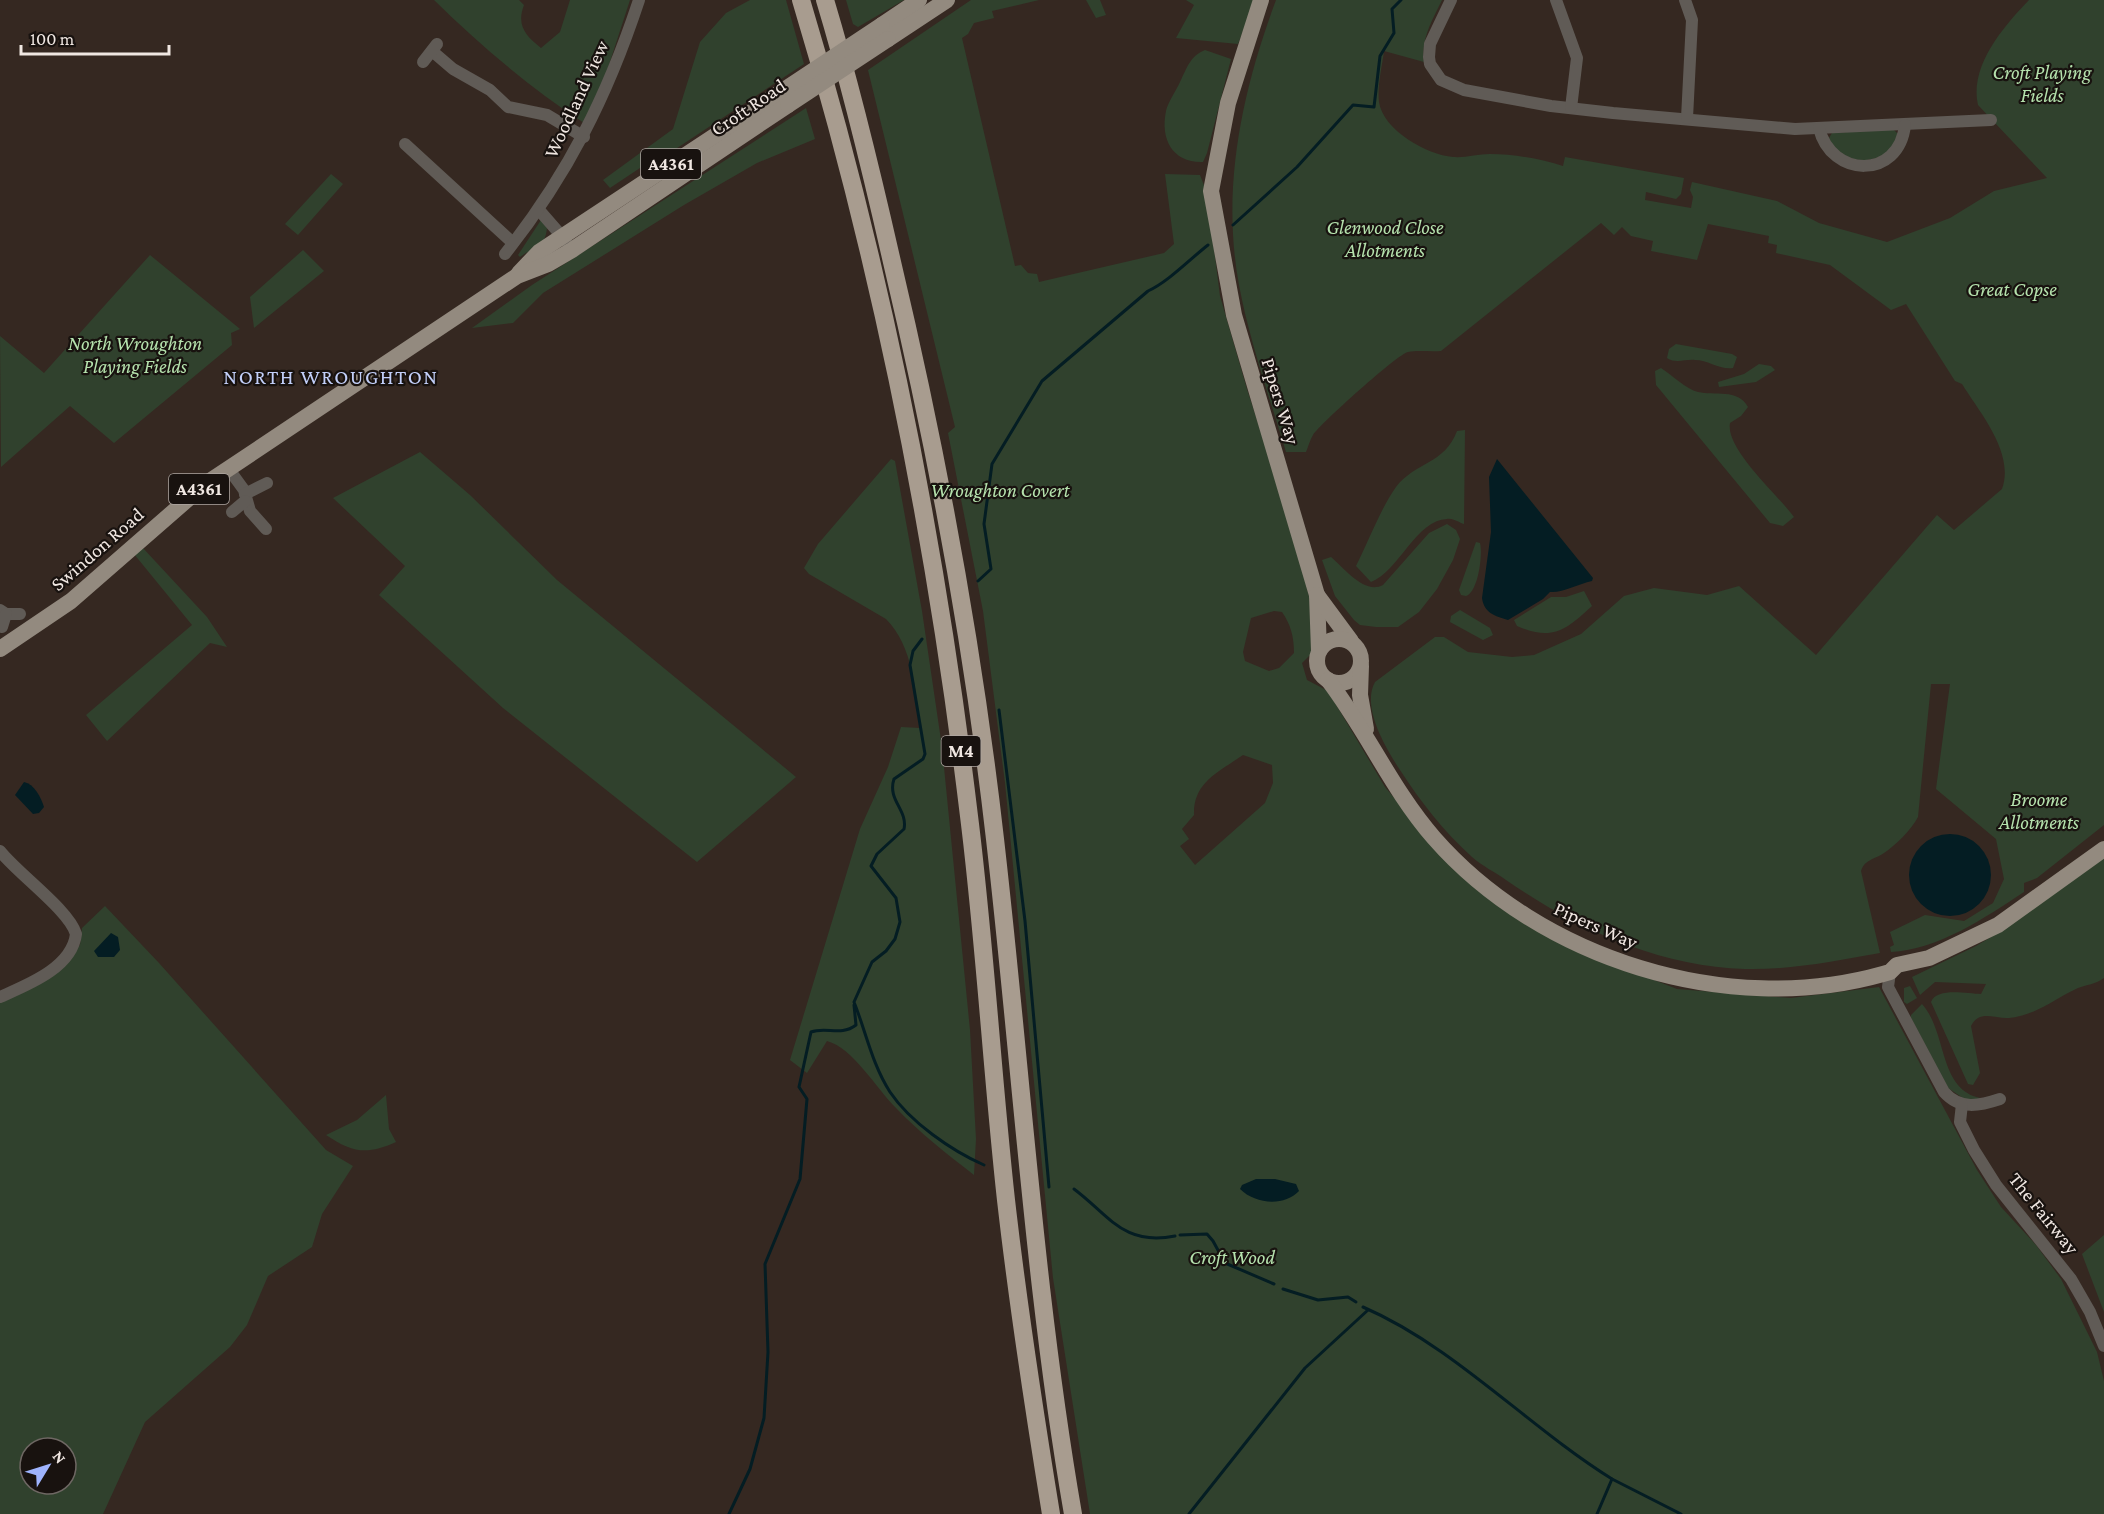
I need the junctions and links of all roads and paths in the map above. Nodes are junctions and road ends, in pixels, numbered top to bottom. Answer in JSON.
{"nodes":[{"id":1,"x":639,"y":0,"type":"edge"},
{"id":2,"x":801,"y":0,"type":"edge"},
{"id":3,"x":825,"y":0,"type":"edge"},
{"id":4,"x":919,"y":0,"type":"edge"},
{"id":5,"x":947,"y":0,"type":"edge"},
{"id":6,"x":1261,"y":0,"type":"edge"},
{"id":7,"x":1451,"y":0,"type":"edge"},
{"id":8,"x":1556,"y":0,"type":"edge"},
{"id":9,"x":1685,"y":0,"type":"edge"},
{"id":10,"x":885,"y":32,"type":"junction"},
{"id":11,"x":423,"y":62,"type":"dead end"},
{"id":12,"x":784,"y":99,"type":"junction"},
{"id":13,"x":1570,"y":108,"type":"junction"},
{"id":14,"x":1687,"y":118,"type":"junction"},
{"id":15,"x":1991,"y":120,"type":"dead end"},
{"id":16,"x":1905,"y":125,"type":"junction"},
{"id":17,"x":1819,"y":128,"type":"junction"},
{"id":18,"x":584,"y":137,"type":"junction"},
{"id":19,"x":405,"y":144,"type":"dead end"},
{"id":20,"x":539,"y":210,"type":"junction"},
{"id":21,"x":561,"y":236,"type":"junction"},
{"id":22,"x":513,"y":243,"type":"junction"},
{"id":23,"x":572,"y":250,"type":"junction"},
{"id":24,"x":505,"y":254,"type":"dead end"},
{"id":25,"x":517,"y":276,"type":"junction"},
{"id":26,"x":228,"y":468,"type":"junction"},
{"id":27,"x":267,"y":483,"type":"dead end"},
{"id":28,"x":245,"y":497,"type":"junction"},
{"id":29,"x":232,"y":512,"type":"dead end"},
{"id":30,"x":266,"y":529,"type":"dead end"},
{"id":31,"x":1317,"y":595,"type":"junction"},
{"id":32,"x":3,"y":612,"type":"edge"},
{"id":33,"x":20,"y":614,"type":"dead end"},
{"id":34,"x":2,"y":627,"type":"dead end"},
{"id":35,"x":1351,"y":641,"type":"junction"},
{"id":36,"x":0,"y":649,"type":"edge"},
{"id":37,"x":1319,"y":651,"type":"junction"},
{"id":38,"x":1361,"y":666,"type":"junction"},
{"id":39,"x":1328,"y":680,"type":"junction"},
{"id":40,"x":1367,"y":736,"type":"junction"},
{"id":41,"x":2104,"y":849,"type":"edge"},
{"id":42,"x":0,"y":851,"type":"edge"},
{"id":43,"x":1890,"y":972,"type":"junction"},
{"id":44,"x":2,"y":992,"type":"edge"},
{"id":45,"x":2000,"y":1099,"type":"dead end"},
{"id":46,"x":1962,"y":1104,"type":"junction"},
{"id":47,"x":2104,"y":1346,"type":"edge"},
{"id":48,"x":1051,"y":1514,"type":"edge"},
{"id":49,"x":1073,"y":1514,"type":"edge"}],
"edges":[{"from":1,"to":18,"type":"street","name":"Woodland View"},
{"from":2,"to":48,"type":"highway","number":"M4"},
{"from":3,"to":49,"type":"highway","number":"M4"},
{"from":4,"to":10,"type":"main road","name":"Croft Road","number":"A4361"},
{"from":5,"to":10,"type":"main road","name":"Croft Road","number":"A4361"},
{"from":6,"to":31,"type":"main road","name":"Pipers Way"},
{"from":7,"to":13,"type":"street"},
{"from":8,"to":13,"type":"street"},
{"from":9,"to":14,"type":"street"},
{"from":10,"to":12,"type":"main road","name":"Croft Road","number":"A4361","bridge":true},
{"from":11,"to":18,"type":"street"},
{"from":12,"to":21,"type":"main road","name":"Croft Road","number":"A4361"},
{"from":12,"to":23,"type":"main road","name":"Croft Road","number":"A4361"},
{"from":13,"to":14,"type":"street"},
{"from":14,"to":17,"type":"street"},
{"from":15,"to":16,"type":"street"},
{"from":16,"to":17,"type":"street"},
{"from":16,"to":17,"type":"street"},
{"from":18,"to":20,"type":"street","name":"Woodland View"},
{"from":19,"to":22,"type":"street"},
{"from":20,"to":21,"type":"street"},
{"from":20,"to":22,"type":"street","name":"Woodland View"},
{"from":21,"to":23,"type":"street"},
{"from":21,"to":25,"type":"main road","name":"Swindon Road","number":"A4361"},
{"from":22,"to":24,"type":"street","name":"Woodland View"},
{"from":23,"to":25,"type":"main road","name":"Swindon Road","number":"A4361"},
{"from":25,"to":26,"type":"main road","name":"Swindon Road","number":"A4361"},
{"from":26,"to":28,"type":"street"},
{"from":26,"to":36,"type":"main road","name":"Swindon Road","number":"A4361"},
{"from":27,"to":28,"type":"street"},
{"from":28,"to":29,"type":"street"},
{"from":28,"to":30,"type":"street"},
{"from":31,"to":35,"type":"main road","name":"Pipers Way"},
{"from":31,"to":37,"type":"main road","name":"Pipers Way"},
{"from":32,"to":33,"type":"street"},
{"from":32,"to":34,"type":"street"},
{"from":35,"to":37,"type":"main road"},
{"from":35,"to":38,"type":"main road"},
{"from":37,"to":39,"type":"main road"},
{"from":38,"to":39,"type":"main road"},
{"from":38,"to":40,"type":"main road","name":"Pipers Way"},
{"from":39,"to":40,"type":"main road","name":"Pipers Way"},
{"from":40,"to":43,"type":"main road","name":"Pipers Way"},
{"from":41,"to":43,"type":"main road","name":"Pipers Way"},
{"from":42,"to":44,"type":"street"},
{"from":43,"to":46,"type":"street"},
{"from":45,"to":46,"type":"street"},
{"from":46,"to":47,"type":"street","name":"The Fairway"}]}
